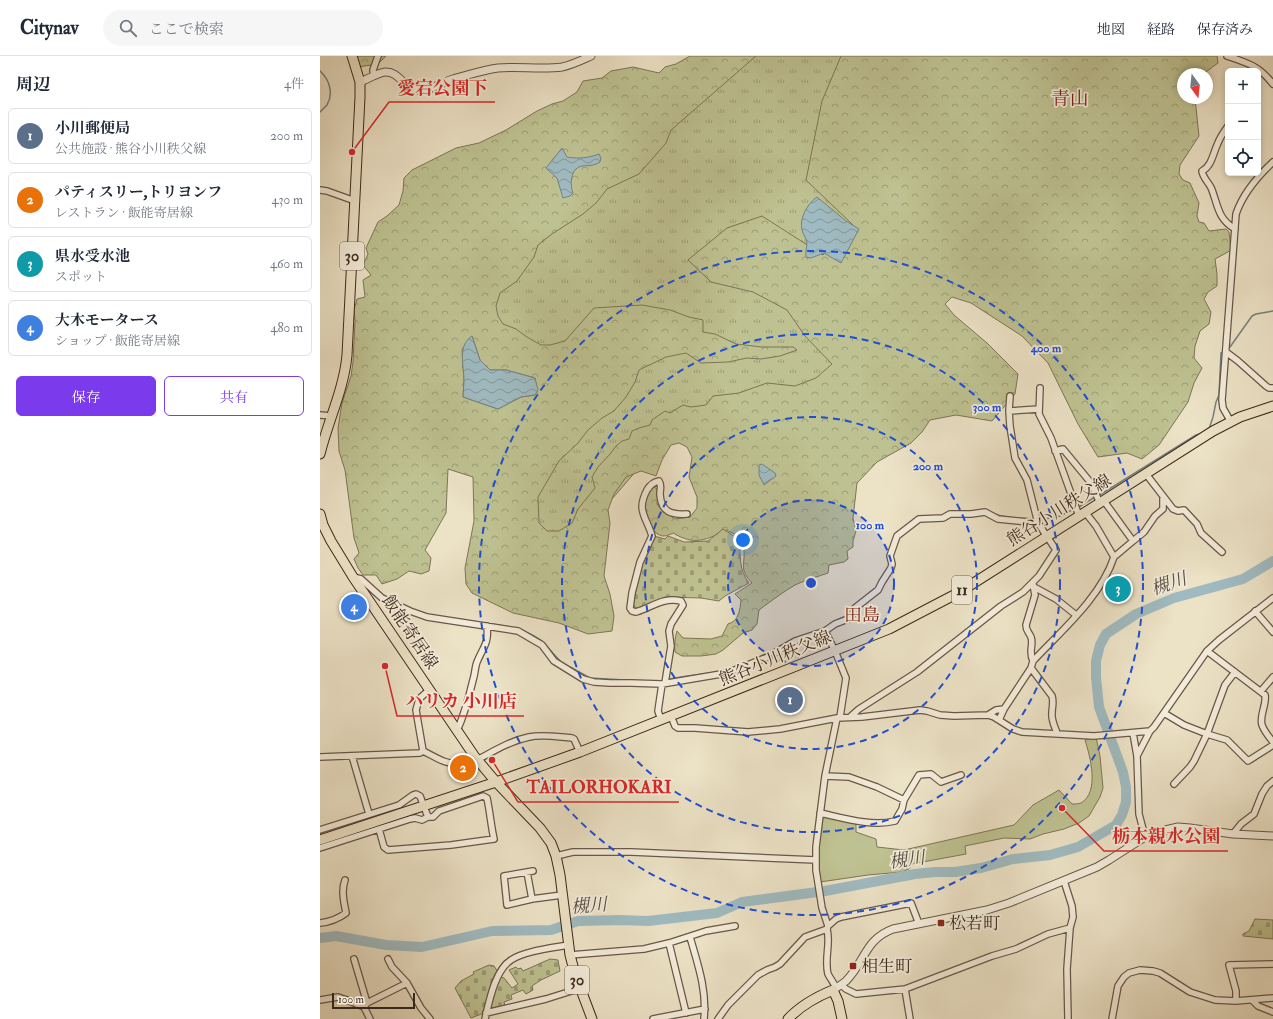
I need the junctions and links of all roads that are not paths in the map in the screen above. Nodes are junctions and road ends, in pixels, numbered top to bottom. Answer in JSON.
{"nodes":[{"id":1,"x":352,"y":56,"type":"edge"},
{"id":2,"x":378,"y":56,"type":"edge"},
{"id":3,"x":591,"y":56,"type":"edge"},
{"id":4,"x":1227,"y":56,"type":"edge"},
{"id":5,"x":1256,"y":68,"type":"edge"},
{"id":6,"x":1261,"y":72,"type":"edge"},
{"id":7,"x":374,"y":76,"type":"junction"},
{"id":8,"x":360,"y":82,"type":"junction"},
{"id":9,"x":1273,"y":84,"type":"edge"},
{"id":10,"x":1225,"y":131,"type":"edge"},
{"id":11,"x":1273,"y":162,"type":"edge"},
{"id":12,"x":320,"y":190,"type":"edge"},
{"id":13,"x":355,"y":201,"type":"junction"},
{"id":14,"x":1235,"y":229,"type":"junction"},
{"id":15,"x":1226,"y":352,"type":"junction"},
{"id":16,"x":1040,"y":388,"type":"dead end"},
{"id":17,"x":1273,"y":388,"type":"edge"},
{"id":18,"x":1010,"y":396,"type":"dead end"},
{"id":19,"x":1273,"y":406,"type":"edge"},
{"id":20,"x":1039,"y":409,"type":"junction"},
{"id":21,"x":1009,"y":411,"type":"junction"},
{"id":22,"x":320,"y":415,"type":"edge"},
{"id":23,"x":331,"y":416,"type":"junction"},
{"id":24,"x":1231,"y":422,"type":"junction"},
{"id":25,"x":1055,"y":451,"type":"junction"},
{"id":26,"x":320,"y":454,"type":"edge"},
{"id":27,"x":1146,"y":474,"type":"junction"},
{"id":28,"x":1163,"y":496,"type":"junction"},
{"id":29,"x":1102,"y":501,"type":"junction"},
{"id":30,"x":320,"y":514,"type":"edge"},
{"id":31,"x":687,"y":514,"type":"dead end"},
{"id":32,"x":1082,"y":514,"type":"junction"},
{"id":33,"x":1038,"y":523,"type":"junction"},
{"id":34,"x":1047,"y":537,"type":"junction"},
{"id":35,"x":1133,"y":541,"type":"junction"},
{"id":36,"x":1222,"y":552,"type":"dead end"},
{"id":37,"x":1114,"y":557,"type":"junction"},
{"id":38,"x":353,"y":577,"type":"junction"},
{"id":39,"x":1033,"y":585,"type":"junction"},
{"id":40,"x":1273,"y":598,"type":"edge"},
{"id":41,"x":1255,"y":611,"type":"junction"},
{"id":42,"x":1076,"y":615,"type":"junction"},
{"id":43,"x":487,"y":626,"type":"junction"},
{"id":44,"x":825,"y":631,"type":"junction"},
{"id":45,"x":1273,"y":632,"type":"edge"},
{"id":46,"x":835,"y":651,"type":"junction"},
{"id":47,"x":1207,"y":651,"type":"junction"},
{"id":48,"x":1032,"y":661,"type":"junction"},
{"id":49,"x":1031,"y":668,"type":"junction"},
{"id":50,"x":1235,"y":672,"type":"junction"},
{"id":51,"x":1273,"y":677,"type":"edge"},
{"id":52,"x":663,"y":684,"type":"junction"},
{"id":53,"x":429,"y":690,"type":"junction"},
{"id":54,"x":1261,"y":691,"type":"junction"},
{"id":55,"x":1004,"y":709,"type":"junction"},
{"id":56,"x":1164,"y":713,"type":"junction"},
{"id":57,"x":988,"y":715,"type":"junction"},
{"id":58,"x":671,"y":716,"type":"junction"},
{"id":59,"x":838,"y":717,"type":"junction"},
{"id":60,"x":850,"y":717,"type":"junction"},
{"id":61,"x":661,"y":720,"type":"junction"},
{"id":62,"x":999,"y":720,"type":"junction"},
{"id":63,"x":456,"y":731,"type":"junction"},
{"id":64,"x":1150,"y":731,"type":"junction"},
{"id":65,"x":1057,"y":733,"type":"junction"},
{"id":66,"x":1133,"y":733,"type":"junction"},
{"id":67,"x":1207,"y":734,"type":"junction"},
{"id":68,"x":1273,"y":742,"type":"edge"},
{"id":69,"x":1273,"y":745,"type":"edge"},
{"id":70,"x":423,"y":751,"type":"junction"},
{"id":71,"x":580,"y":752,"type":"junction"},
{"id":72,"x":352,"y":756,"type":"junction"},
{"id":73,"x":1137,"y":756,"type":"junction"},
{"id":74,"x":320,"y":757,"type":"edge"},
{"id":75,"x":476,"y":758,"type":"junction"},
{"id":76,"x":961,"y":775,"type":"dead end"},
{"id":77,"x":825,"y":776,"type":"junction"},
{"id":78,"x":1273,"y":781,"type":"edge"},
{"id":79,"x":496,"y":782,"type":"junction"},
{"id":80,"x":1174,"y":784,"type":"dead end"},
{"id":81,"x":904,"y":800,"type":"junction"},
{"id":82,"x":424,"y":805,"type":"junction"},
{"id":83,"x":820,"y":813,"type":"junction"},
{"id":84,"x":369,"y":814,"type":"junction"},
{"id":85,"x":428,"y":817,"type":"junction"},
{"id":86,"x":379,"y":829,"type":"junction"},
{"id":87,"x":320,"y":830,"type":"edge"},
{"id":88,"x":1233,"y":834,"type":"junction"},
{"id":89,"x":1273,"y":836,"type":"edge"},
{"id":90,"x":1145,"y":837,"type":"junction"},
{"id":91,"x":320,"y":840,"type":"edge"},
{"id":92,"x":320,"y":848,"type":"edge"},
{"id":93,"x":556,"y":856,"type":"junction"},
{"id":94,"x":816,"y":860,"type":"junction"},
{"id":95,"x":345,"y":880,"type":"dead end"},
{"id":96,"x":1064,"y":881,"type":"junction"},
{"id":97,"x":562,"y":895,"type":"junction"},
{"id":98,"x":532,"y":899,"type":"junction"},
{"id":99,"x":320,"y":923,"type":"edge"},
{"id":100,"x":919,"y":924,"type":"junction"},
{"id":101,"x":735,"y":926,"type":"dead end"},
{"id":102,"x":827,"y":928,"type":"junction"},
{"id":103,"x":1070,"y":928,"type":"junction"},
{"id":104,"x":690,"y":937,"type":"junction"},
{"id":105,"x":568,"y":942,"type":"junction"},
{"id":106,"x":669,"y":943,"type":"junction"},
{"id":107,"x":570,"y":955,"type":"junction"},
{"id":108,"x":354,"y":959,"type":"dead end"},
{"id":109,"x":388,"y":959,"type":"dead end"},
{"id":110,"x":1273,"y":964,"type":"edge"},
{"id":111,"x":407,"y":983,"type":"junction"},
{"id":112,"x":837,"y":987,"type":"junction"},
{"id":113,"x":581,"y":988,"type":"junction"},
{"id":114,"x":905,"y":989,"type":"junction"},
{"id":115,"x":1273,"y":998,"type":"edge"},
{"id":116,"x":320,"y":1000,"type":"edge"},
{"id":117,"x":1252,"y":1000,"type":"junction"},
{"id":118,"x":1236,"y":1001,"type":"junction"},
{"id":119,"x":366,"y":1005,"type":"junction"},
{"id":120,"x":705,"y":1009,"type":"junction"},
{"id":121,"x":1273,"y":1012,"type":"edge"},
{"id":122,"x":486,"y":1013,"type":"junction"},
{"id":123,"x":686,"y":1013,"type":"junction"},
{"id":124,"x":370,"y":1019,"type":"edge"},
{"id":125,"x":430,"y":1019,"type":"edge"},
{"id":126,"x":485,"y":1019,"type":"edge"},
{"id":127,"x":592,"y":1019,"type":"edge"},
{"id":128,"x":652,"y":1019,"type":"edge"},
{"id":129,"x":704,"y":1019,"type":"edge"},
{"id":130,"x":718,"y":1019,"type":"edge"},
{"id":131,"x":788,"y":1019,"type":"edge"},
{"id":132,"x":842,"y":1019,"type":"edge"},
{"id":133,"x":910,"y":1019,"type":"edge"},
{"id":134,"x":1068,"y":1019,"type":"edge"},
{"id":135,"x":1112,"y":1019,"type":"edge"}],
"edges":[{"from":1,"to":8,"type":"main road","number":"30"},
{"from":2,"to":7,"type":"street"},
{"from":3,"to":7,"type":"street"},
{"from":4,"to":5,"type":"street"},
{"from":6,"to":9,"type":"street"},
{"from":7,"to":8,"type":"street"},
{"from":8,"to":13,"type":"main road","number":"30"},
{"from":10,"to":14,"type":"street"},
{"from":11,"to":14,"type":"street"},
{"from":12,"to":13,"type":"street"},
{"from":13,"to":23,"type":"main road","number":"30"},
{"from":14,"to":15,"type":"street"},
{"from":15,"to":17,"type":"street"},
{"from":15,"to":24,"type":"street"},
{"from":16,"to":20,"type":"street"},
{"from":18,"to":21,"type":"street"},
{"from":19,"to":24,"type":"main road","name":"熊谷小川秩父線","number":"11"},
{"from":20,"to":21,"type":"street"},
{"from":20,"to":25,"type":"street"},
{"from":21,"to":33,"type":"street"},
{"from":22,"to":23,"type":"street"},
{"from":23,"to":26,"type":"main road","number":"30"},
{"from":24,"to":27,"type":"main road","name":"熊谷小川秩父線","number":"11"},
{"from":25,"to":29,"type":"street"},
{"from":25,"to":32,"type":"street"},
{"from":27,"to":28,"type":"street"},
{"from":27,"to":29,"type":"main road","name":"熊谷小川秩父線","number":"11"},
{"from":28,"to":35,"type":"street"},
{"from":28,"to":36,"type":"street"},
{"from":29,"to":32,"type":"main road","name":"熊谷小川秩父線","number":"11"},
{"from":29,"to":35,"type":"street"},
{"from":30,"to":38,"type":"main road","name":"飯能寄居線","number":"30"},
{"from":31,"to":52,"type":"street"},
{"from":32,"to":34,"type":"main road","name":"熊谷小川秩父線","number":"11"},
{"from":32,"to":37,"type":"street"},
{"from":33,"to":34,"type":"street"},
{"from":33,"to":44,"type":"street"},
{"from":34,"to":39,"type":"street"},
{"from":34,"to":46,"type":"main road","name":"熊谷小川秩父線","number":"11"},
{"from":35,"to":37,"type":"street"},
{"from":37,"to":42,"type":"street"},
{"from":38,"to":43,"type":"street"},
{"from":38,"to":53,"type":"main road","name":"飯能寄居線","number":"30"},
{"from":39,"to":42,"type":"street"},
{"from":39,"to":48,"type":"street"},
{"from":39,"to":60,"type":"street"},
{"from":40,"to":41,"type":"street"},
{"from":41,"to":45,"type":"street"},
{"from":41,"to":47,"type":"street"},
{"from":42,"to":48,"type":"street"},
{"from":43,"to":52,"type":"street"},
{"from":43,"to":63,"type":"street"},
{"from":44,"to":46,"type":"street"},
{"from":44,"to":52,"type":"street"},
{"from":46,"to":58,"type":"main road","name":"熊谷小川秩父線","number":"11"},
{"from":46,"to":59,"type":"street"},
{"from":47,"to":50,"type":"street"},
{"from":47,"to":56,"type":"street"},
{"from":48,"to":49,"type":"street"},
{"from":49,"to":55,"type":"street"},
{"from":49,"to":65,"type":"street"},
{"from":50,"to":54,"type":"street"},
{"from":50,"to":67,"type":"street"},
{"from":51,"to":54,"type":"street"},
{"from":52,"to":61,"type":"street"},
{"from":53,"to":63,"type":"main road","name":"飯能寄居線","number":"30"},
{"from":53,"to":70,"type":"street"},
{"from":54,"to":68,"type":"street"},
{"from":55,"to":57,"type":"street"},
{"from":55,"to":62,"type":"street"},
{"from":56,"to":64,"type":"street"},
{"from":56,"to":67,"type":"street"},
{"from":57,"to":60,"type":"street"},
{"from":57,"to":62,"type":"street"},
{"from":58,"to":59,"type":"street"},
{"from":58,"to":61,"type":"main road","name":"熊谷小川秩父線","number":"11"},
{"from":59,"to":60,"type":"street"},
{"from":59,"to":77,"type":"street"},
{"from":61,"to":71,"type":"main road","name":"熊谷小川秩父線","number":"11"},
{"from":62,"to":65,"type":"street"},
{"from":63,"to":75,"type":"main road","name":"飯能寄居線","number":"30"},
{"from":64,"to":66,"type":"street"},
{"from":64,"to":73,"type":"street"},
{"from":65,"to":66,"type":"street"},
{"from":66,"to":73,"type":"street"},
{"from":67,"to":69,"type":"street"},
{"from":67,"to":80,"type":"street"},
{"from":70,"to":72,"type":"street"},
{"from":70,"to":75,"type":"street"},
{"from":71,"to":75,"type":"street"},
{"from":71,"to":79,"type":"main road","name":"熊谷小川秩父線","number":"11"},
{"from":72,"to":74,"type":"street"},
{"from":72,"to":84,"type":"street"},
{"from":73,"to":90,"type":"street"},
{"from":75,"to":79,"type":"main road","name":"飯能寄居線","number":"30"},
{"from":76,"to":81,"type":"street"},
{"from":77,"to":81,"type":"street"},
{"from":77,"to":83,"type":"street"},
{"from":78,"to":88,"type":"street"},
{"from":79,"to":82,"type":"main road","name":"熊谷小川秩父線","number":"11"},
{"from":79,"to":93,"type":"main road","name":"飯能寄居線","number":"30"},
{"from":81,"to":83,"type":"street"},
{"from":82,"to":84,"type":"street"},
{"from":82,"to":85,"type":"street"},
{"from":82,"to":91,"type":"main road","name":"熊谷小川秩父線","number":"11"},
{"from":83,"to":94,"type":"street"},
{"from":84,"to":87,"type":"street"},
{"from":85,"to":86,"type":"street"},
{"from":85,"to":86,"type":"street"},
{"from":86,"to":92,"type":"street"},
{"from":88,"to":89,"type":"street"},
{"from":88,"to":90,"type":"street"},
{"from":90,"to":96,"type":"street"},
{"from":93,"to":94,"type":"street"},
{"from":93,"to":97,"type":"main road","name":"飯能寄居線","number":"30"},
{"from":94,"to":102,"type":"street"},
{"from":95,"to":99,"type":"street"},
{"from":96,"to":100,"type":"street"},
{"from":96,"to":103,"type":"street"},
{"from":97,"to":98,"type":"street"},
{"from":97,"to":105,"type":"main road","name":"飯能寄居線","number":"30"},
{"from":98,"to":98,"type":"street"},
{"from":100,"to":102,"type":"street"},
{"from":100,"to":112,"type":"street"},
{"from":101,"to":104,"type":"street"},
{"from":102,"to":112,"type":"street"},
{"from":102,"to":130,"type":"street"},
{"from":103,"to":114,"type":"street"},
{"from":103,"to":134,"type":"street"},
{"from":104,"to":106,"type":"street"},
{"from":104,"to":120,"type":"street"},
{"from":105,"to":107,"type":"main road","name":"飯能寄居線","number":"30"},
{"from":105,"to":122,"type":"street"},
{"from":106,"to":107,"type":"street"},
{"from":106,"to":123,"type":"street"},
{"from":107,"to":113,"type":"main road","name":"飯能寄居線","number":"30"},
{"from":108,"to":119,"type":"street"},
{"from":109,"to":111,"type":"street"},
{"from":110,"to":118,"type":"street"},
{"from":111,"to":119,"type":"street"},
{"from":111,"to":125,"type":"street"},
{"from":112,"to":114,"type":"street"},
{"from":112,"to":131,"type":"main road"},
{"from":112,"to":132,"type":"main road"},
{"from":113,"to":122,"type":"street"},
{"from":113,"to":127,"type":"main road","name":"飯能寄居線","number":"30"},
{"from":114,"to":133,"type":"street"},
{"from":115,"to":117,"type":"street"},
{"from":116,"to":119,"type":"street"},
{"from":117,"to":118,"type":"street"},
{"from":117,"to":121,"type":"street"},
{"from":118,"to":135,"type":"street"},
{"from":119,"to":124,"type":"street"},
{"from":120,"to":123,"type":"street"},
{"from":120,"to":129,"type":"street"},
{"from":122,"to":126,"type":"street"},
{"from":123,"to":128,"type":"street"}]}
